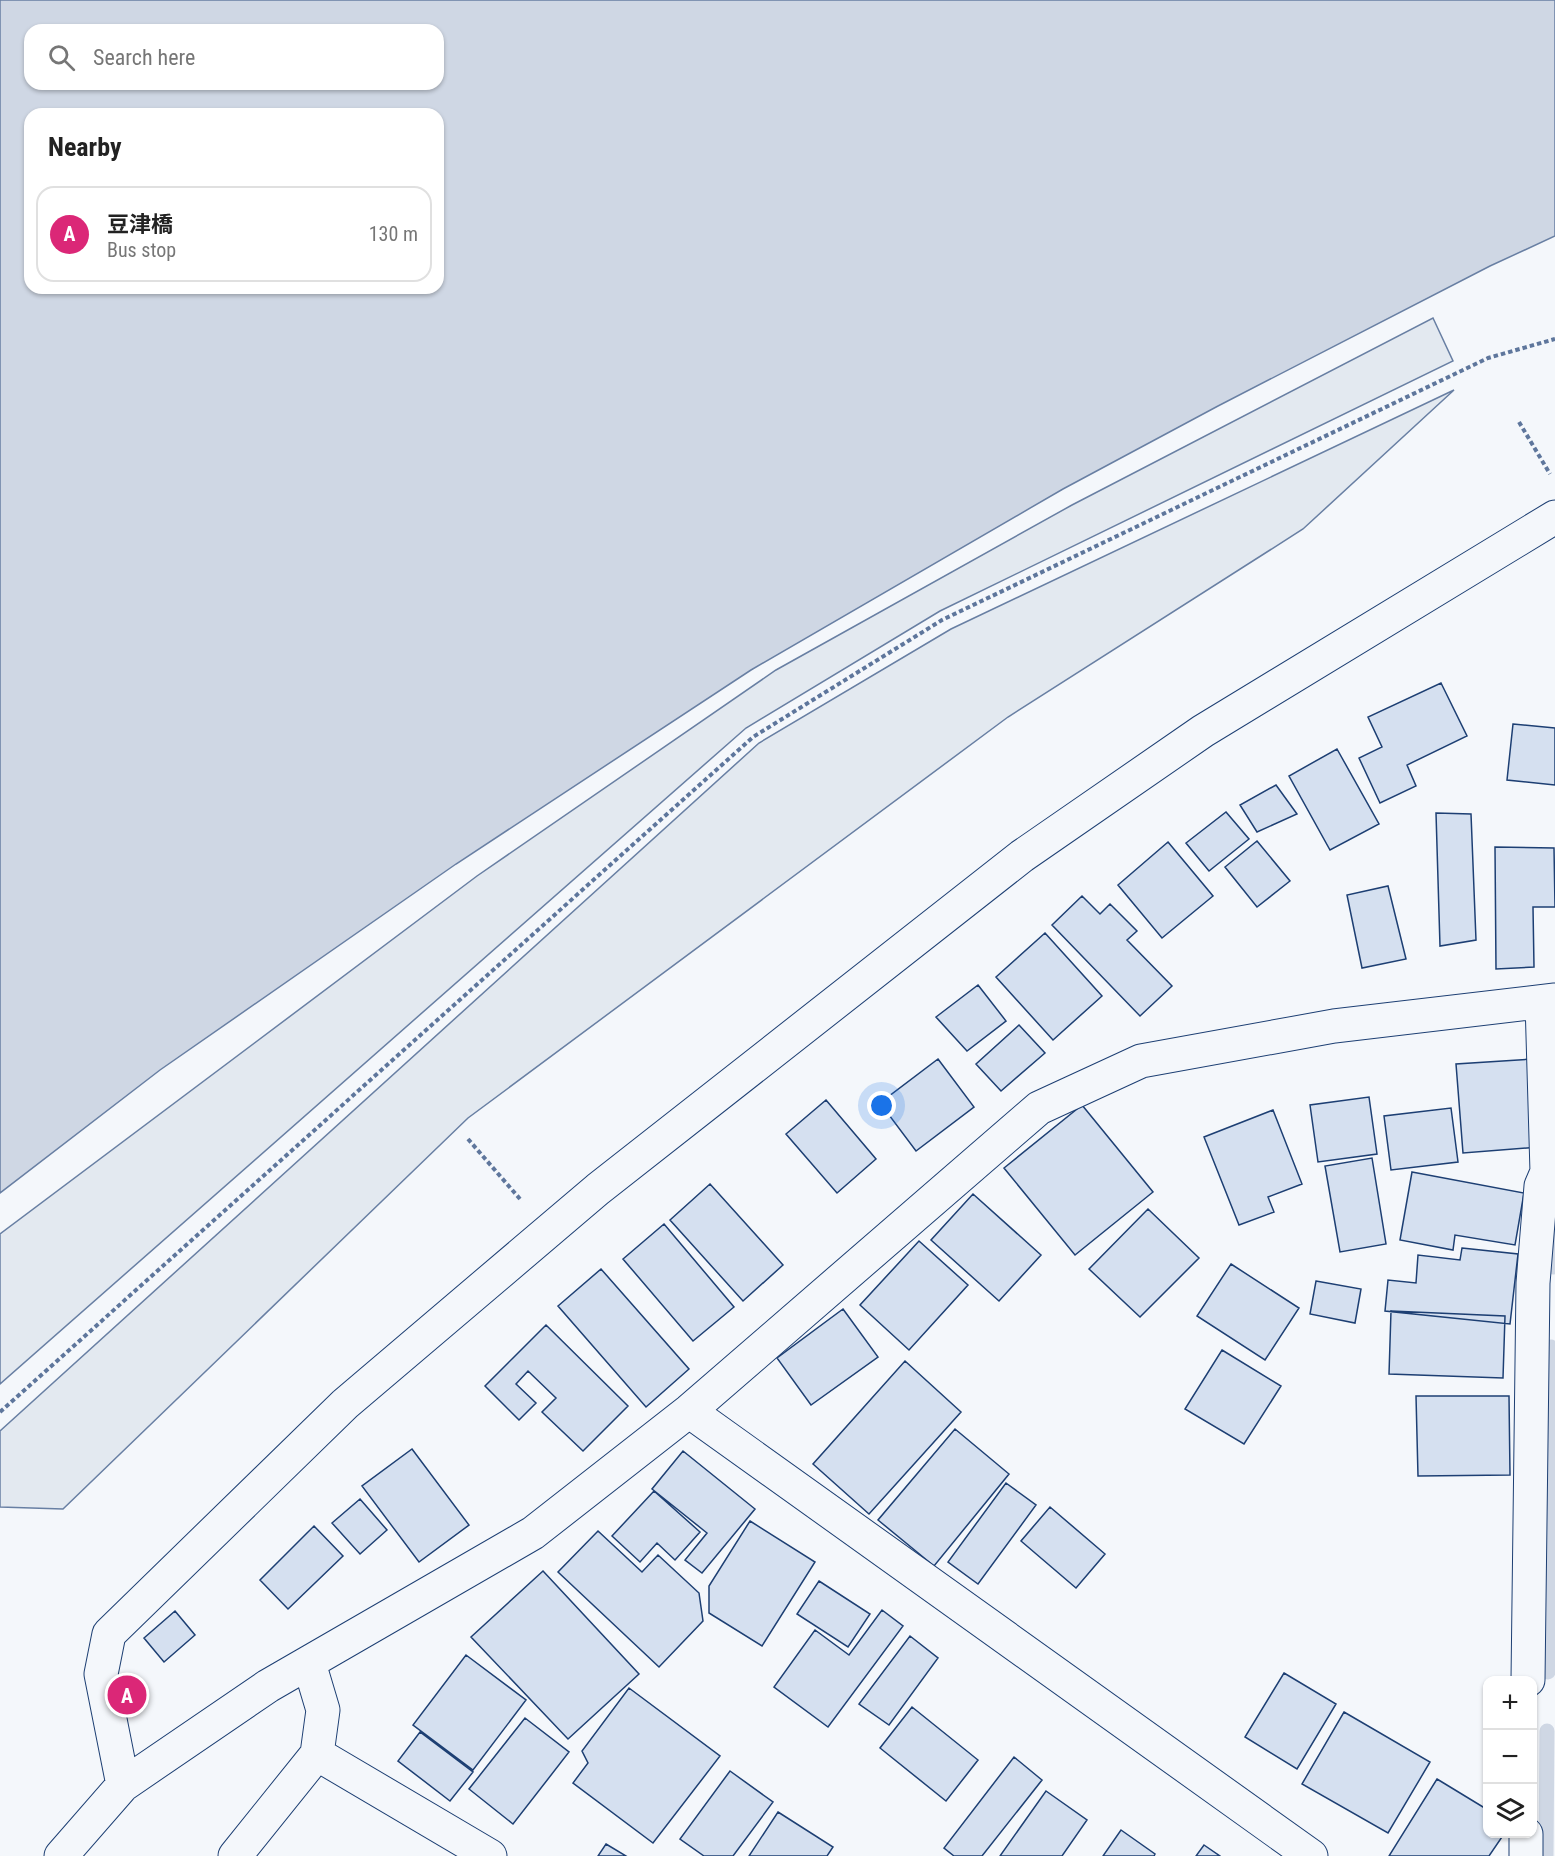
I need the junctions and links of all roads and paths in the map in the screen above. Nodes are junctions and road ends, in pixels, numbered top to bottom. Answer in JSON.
{"nodes":[{"id":1,"x":1555,"y":339,"type":"edge"},
{"id":2,"x":1520,"y":422,"type":"dead end"},
{"id":3,"x":1555,"y":482,"type":"edge"},
{"id":4,"x":1555,"y":517,"type":"edge"},
{"id":5,"x":1548,"y":1001,"type":"edge"},
{"id":6,"x":468,"y":1139,"type":"dead end"},
{"id":7,"x":548,"y":1231,"type":"junction"},
{"id":8,"x":1544,"y":1293,"type":"edge"},
{"id":9,"x":689,"y":1411,"type":"junction"},
{"id":10,"x":0,"y":1412,"type":"edge"},
{"id":11,"x":309,"y":1663,"type":"junction"},
{"id":12,"x":1528,"y":1676,"type":"edge"},
{"id":13,"x":317,"y":1754,"type":"junction"},
{"id":14,"x":123,"y":1785,"type":"junction"},
{"id":15,"x":1526,"y":1838,"type":"edge"},
{"id":16,"x":61,"y":1856,"type":"edge"},
{"id":17,"x":235,"y":1856,"type":"edge"},
{"id":18,"x":490,"y":1856,"type":"edge"},
{"id":19,"x":1311,"y":1856,"type":"edge"},
{"id":20,"x":1526,"y":1856,"type":"edge"}],
"edges":[{"from":1,"to":10,"type":"path"},
{"from":2,"to":3,"type":"path"},
{"from":4,"to":7,"type":"street"},
{"from":5,"to":8,"type":"street"},
{"from":5,"to":9,"type":"street"},
{"from":6,"to":7,"type":"path"},
{"from":7,"to":14,"type":"street"},
{"from":8,"to":12,"type":"street"},
{"from":9,"to":11,"type":"street"},
{"from":9,"to":19,"type":"street"},
{"from":11,"to":13,"type":"street"},
{"from":11,"to":14,"type":"street"},
{"from":13,"to":17,"type":"street"},
{"from":13,"to":18,"type":"street"},
{"from":14,"to":16,"type":"street"},
{"from":15,"to":20,"type":"street"}]}
